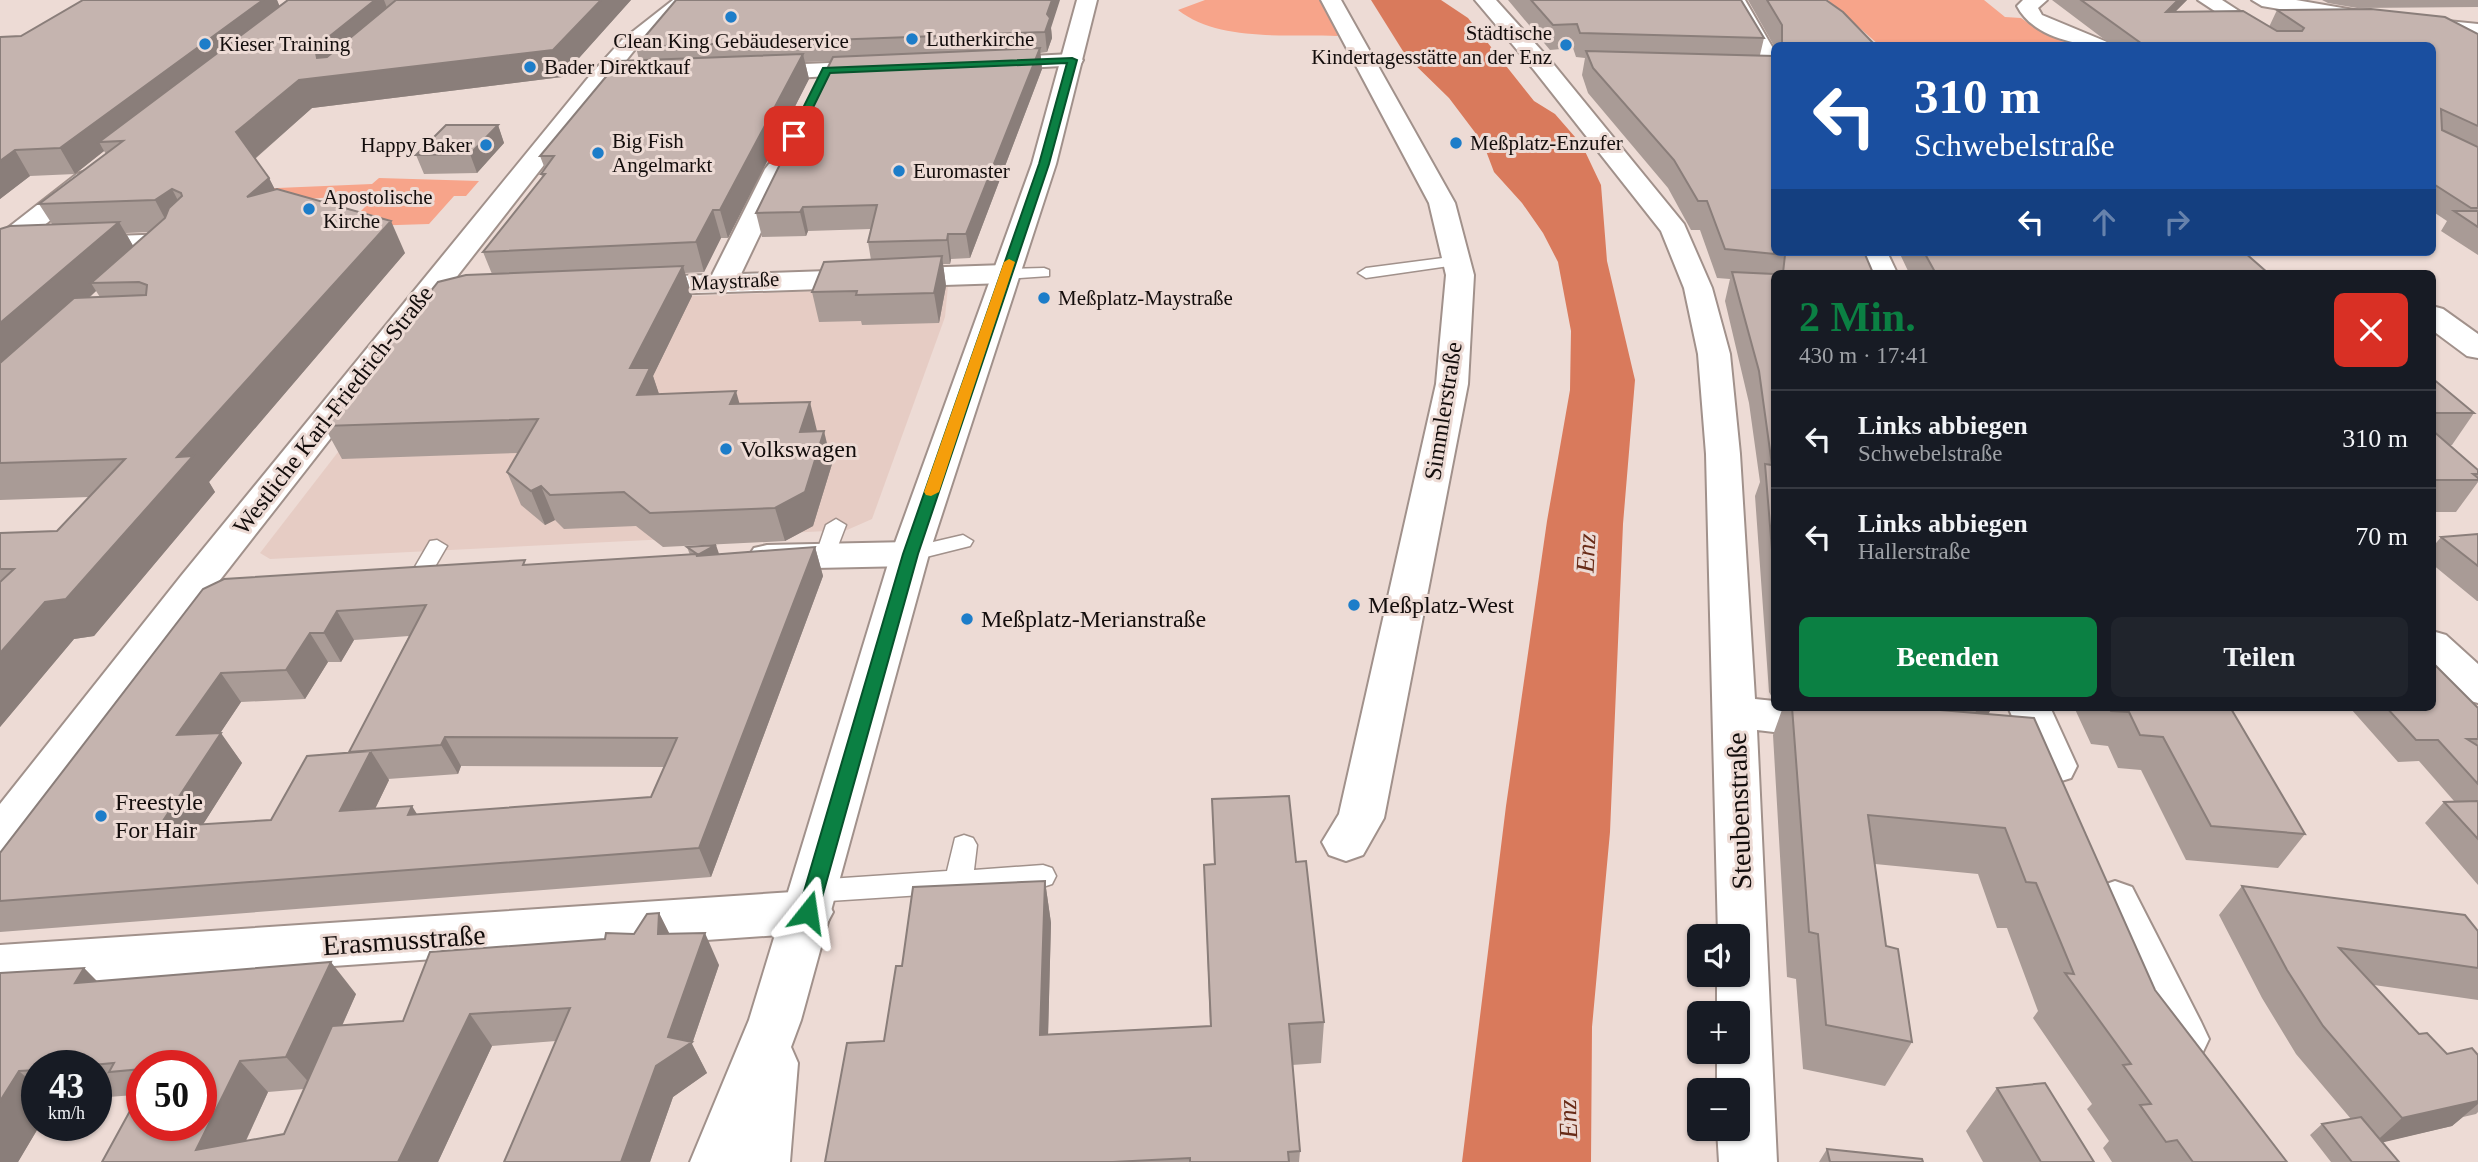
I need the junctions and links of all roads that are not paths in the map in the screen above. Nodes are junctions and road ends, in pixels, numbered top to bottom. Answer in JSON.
{"nodes":[{"id":1,"x":685,"y":0,"type":"edge"},
{"id":2,"x":1087,"y":0,"type":"edge"},
{"id":3,"x":1331,"y":0,"type":"edge"},
{"id":4,"x":1485,"y":0,"type":"edge"},
{"id":5,"x":1735,"y":0,"type":"edge"},
{"id":6,"x":2036,"y":0,"type":"edge"},
{"id":7,"x":2208,"y":0,"type":"edge"},
{"id":8,"x":2262,"y":0,"type":"edge"},
{"id":9,"x":2438,"y":6,"type":"dead end"},
{"id":10,"x":2478,"y":24,"type":"edge"},
{"id":11,"x":2478,"y":30,"type":"edge"},
{"id":12,"x":2090,"y":42,"type":"edge"},
{"id":13,"x":2276,"y":42,"type":"edge"},
{"id":14,"x":1072,"y":60,"type":"junction"},
{"id":15,"x":963,"y":65,"type":"edge"},
{"id":16,"x":1542,"y":65,"type":"junction"},
{"id":17,"x":1771,"y":65,"type":"edge"},
{"id":18,"x":1569,"y":66,"type":"dead end"},
{"id":19,"x":895,"y":67,"type":"edge"},
{"id":20,"x":827,"y":70,"type":"junction"},
{"id":21,"x":1771,"y":70,"type":"edge"},
{"id":22,"x":1747,"y":71,"type":"edge"},
{"id":23,"x":733,"y":74,"type":"edge"},
{"id":24,"x":815,"y":94,"type":"edge"},
{"id":25,"x":791,"y":143,"type":"edge"},
{"id":26,"x":99,"y":168,"type":"edge"},
{"id":27,"x":0,"y":248,"type":"edge"},
{"id":28,"x":1458,"y":261,"type":"junction"},
{"id":29,"x":141,"y":269,"type":"edge"},
{"id":30,"x":1044,"y":273,"type":"dead end"},
{"id":31,"x":1366,"y":273,"type":"dead end"},
{"id":32,"x":1005,"y":274,"type":"junction"},
{"id":33,"x":723,"y":282,"type":"junction"},
{"id":34,"x":614,"y":287,"type":"edge"},
{"id":35,"x":464,"y":295,"type":"edge"},
{"id":36,"x":423,"y":296,"type":"junction"},
{"id":37,"x":2436,"y":318,"type":"edge"},
{"id":38,"x":2478,"y":349,"type":"edge"},
{"id":39,"x":962,"y":541,"type":"dead end"},
{"id":40,"x":910,"y":554,"type":"junction"},
{"id":41,"x":728,"y":558,"type":"edge"},
{"id":42,"x":441,"y":562,"type":"edge"},
{"id":43,"x":382,"y":574,"type":"edge"},
{"id":44,"x":248,"y":582,"type":"edge"},
{"id":45,"x":195,"y":585,"type":"junction"},
{"id":46,"x":2436,"y":649,"type":"edge"},
{"id":47,"x":2478,"y":688,"type":"edge"},
{"id":48,"x":1736,"y":712,"type":"junction"},
{"id":49,"x":1863,"y":727,"type":"edge"},
{"id":50,"x":2027,"y":733,"type":"edge"},
{"id":51,"x":2072,"y":807,"type":"edge"},
{"id":52,"x":0,"y":838,"type":"edge"},
{"id":53,"x":1346,"y":842,"type":"dead end"},
{"id":54,"x":964,"y":845,"type":"dead end"},
{"id":55,"x":2098,"y":866,"type":"edge"},
{"id":56,"x":1043,"y":876,"type":"dead end"},
{"id":57,"x":959,"y":881,"type":"junction"},
{"id":58,"x":811,"y":901,"type":"junction"},
{"id":59,"x":0,"y":967,"type":"edge"},
{"id":60,"x":775,"y":1020,"type":"junction"},
{"id":61,"x":2209,"y":1080,"type":"edge"},
{"id":62,"x":719,"y":1162,"type":"edge"},
{"id":63,"x":761,"y":1162,"type":"edge"},
{"id":64,"x":1748,"y":1162,"type":"edge"}],
"edges":[{"from":1,"to":36,"type":"street","name":"Westliche Karl-Friedrich-Straße"},
{"from":2,"to":14,"type":"street"},
{"from":3,"to":28,"type":"street","name":"Simmlerstraße"},
{"from":4,"to":16,"type":"street","name":"Steubenstraße"},
{"from":5,"to":17,"type":"street"},
{"from":6,"to":12,"type":"street"},
{"from":7,"to":13,"type":"street"},
{"from":8,"to":11,"type":"street"},
{"from":9,"to":10,"type":"street"},
{"from":14,"to":15,"type":"street"},
{"from":14,"to":32,"type":"street"},
{"from":16,"to":18,"type":"street"},
{"from":16,"to":48,"type":"street","name":"Steubenstraße"},
{"from":19,"to":20,"type":"street"},
{"from":20,"to":23,"type":"street"},
{"from":20,"to":24,"type":"street"},
{"from":21,"to":22,"type":"street"},
{"from":25,"to":33,"type":"street"},
{"from":26,"to":27,"type":"street"},
{"from":27,"to":29,"type":"street"},
{"from":28,"to":31,"type":"lane"},
{"from":28,"to":53,"type":"street","name":"Simmlerstraße"},
{"from":30,"to":32,"type":"lane"},
{"from":32,"to":33,"type":"street","name":"Maystraße"},
{"from":32,"to":40,"type":"street"},
{"from":33,"to":34,"type":"street","name":"Maystraße"},
{"from":35,"to":36,"type":"street"},
{"from":36,"to":45,"type":"street","name":"Westliche Karl-Friedrich-Straße"},
{"from":37,"to":38,"type":"street"},
{"from":39,"to":40,"type":"lane"},
{"from":40,"to":41,"type":"street"},
{"from":40,"to":58,"type":"street"},
{"from":42,"to":43,"type":"street"},
{"from":44,"to":45,"type":"street"},
{"from":45,"to":52,"type":"street","name":"Westliche Karl-Friedrich-Straße"},
{"from":46,"to":47,"type":"street"},
{"from":48,"to":49,"type":"street","name":"Steubenstraße"},
{"from":48,"to":64,"type":"street","name":"Steubenstraße"},
{"from":50,"to":51,"type":"street"},
{"from":54,"to":57,"type":"lane"},
{"from":55,"to":61,"type":"street"},
{"from":56,"to":57,"type":"lane"},
{"from":57,"to":58,"type":"lane"},
{"from":58,"to":59,"type":"street","name":"Erasmusstraße"},
{"from":58,"to":60,"type":"street"},
{"from":60,"to":62,"type":"street"},
{"from":60,"to":63,"type":"street"}]}
